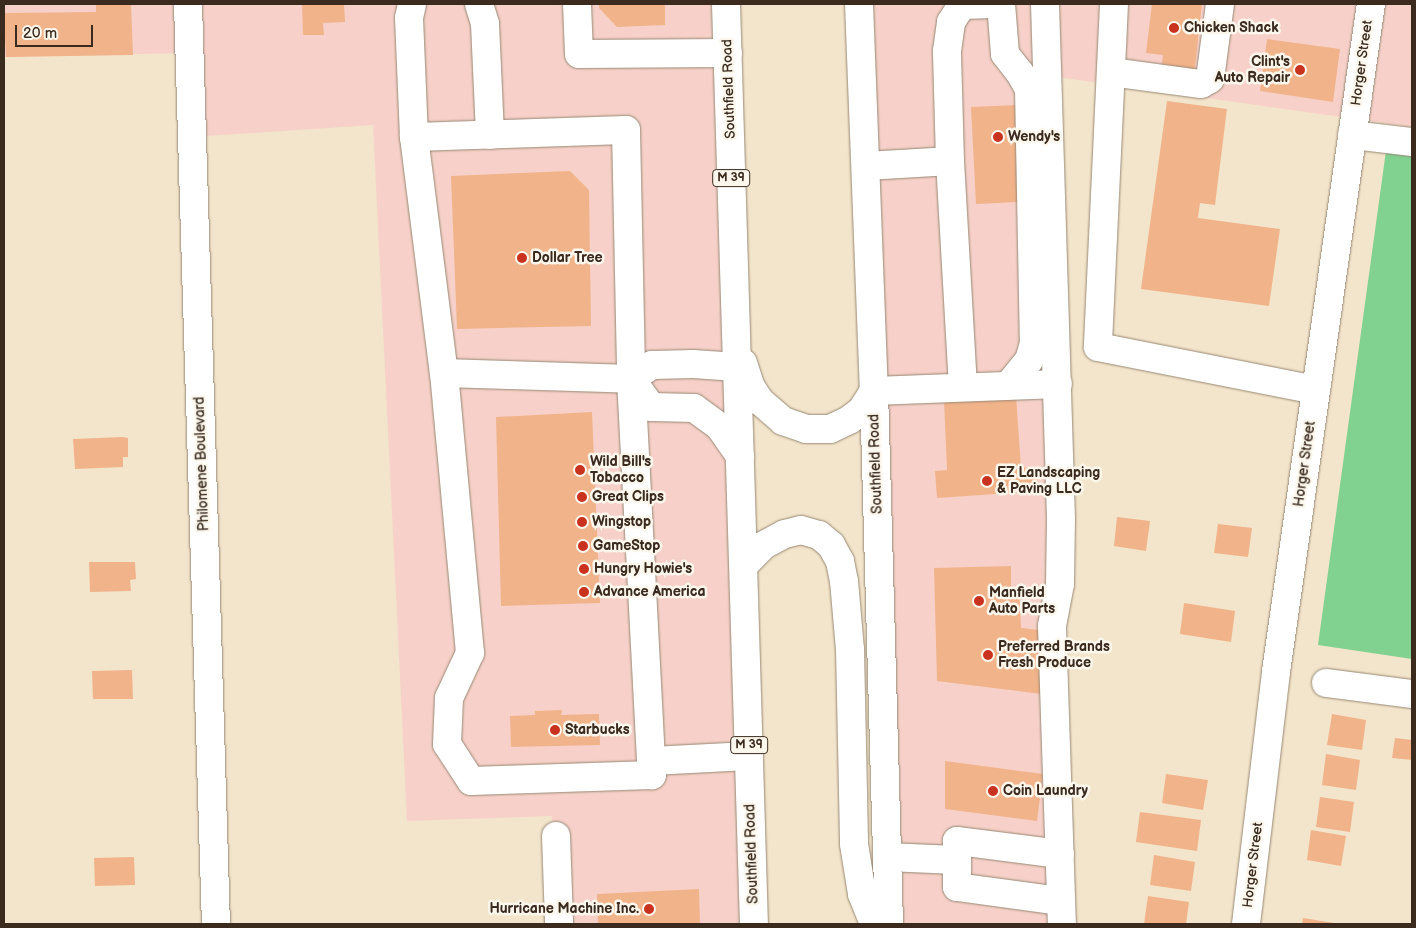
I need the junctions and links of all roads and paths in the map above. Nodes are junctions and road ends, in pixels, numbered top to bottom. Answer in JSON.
{"nodes":[{"id":1,"x":188,"y":4,"type":"edge"},
{"id":2,"x":412,"y":4,"type":"edge"},
{"id":3,"x":479,"y":4,"type":"edge"},
{"id":4,"x":577,"y":4,"type":"edge"},
{"id":5,"x":726,"y":4,"type":"edge"},
{"id":6,"x":859,"y":4,"type":"edge"},
{"id":7,"x":986,"y":4,"type":"edge"},
{"id":8,"x":1001,"y":4,"type":"edge"},
{"id":9,"x":1045,"y":4,"type":"edge"},
{"id":10,"x":1114,"y":4,"type":"edge"},
{"id":11,"x":1220,"y":4,"type":"edge"},
{"id":12,"x":1371,"y":4,"type":"edge"},
{"id":13,"x":728,"y":53,"type":"junction"},
{"id":14,"x":1111,"y":72,"type":"junction"},
{"id":15,"x":1353,"y":126,"type":"junction"},
{"id":16,"x":1412,"y":127,"type":"edge"},
{"id":17,"x":490,"y":135,"type":"junction"},
{"id":18,"x":414,"y":137,"type":"junction"},
{"id":19,"x":1412,"y":142,"type":"edge"},
{"id":20,"x":950,"y":161,"type":"junction"},
{"id":21,"x":867,"y":166,"type":"junction"},
{"id":22,"x":736,"y":340,"type":"junction"},
{"id":23,"x":738,"y":367,"type":"junction"},
{"id":24,"x":444,"y":374,"type":"junction"},
{"id":25,"x":631,"y":379,"type":"junction"},
{"id":26,"x":1058,"y":384,"type":"junction"},
{"id":27,"x":1008,"y":386,"type":"junction"},
{"id":28,"x":963,"y":387,"type":"junction"},
{"id":29,"x":1316,"y":390,"type":"junction"},
{"id":30,"x":874,"y":391,"type":"junction"},
{"id":31,"x":740,"y":456,"type":"junction"},
{"id":32,"x":744,"y":565,"type":"junction"},
{"id":33,"x":1326,"y":683,"type":"dead end"},
{"id":34,"x":1412,"y":694,"type":"edge"},
{"id":35,"x":749,"y":756,"type":"junction"},
{"id":36,"x":651,"y":761,"type":"junction"},
{"id":37,"x":556,"y":836,"type":"dead end"},
{"id":38,"x":1060,"y":854,"type":"junction"},
{"id":39,"x":887,"y":857,"type":"junction"},
{"id":40,"x":956,"y":860,"type":"junction"},
{"id":41,"x":1062,"y":912,"type":"edge"},
{"id":42,"x":216,"y":924,"type":"edge"},
{"id":43,"x":559,"y":924,"type":"edge"},
{"id":44,"x":754,"y":924,"type":"edge"},
{"id":45,"x":874,"y":924,"type":"edge"},
{"id":46,"x":889,"y":924,"type":"edge"},
{"id":47,"x":1246,"y":924,"type":"edge"}],
"edges":[{"from":1,"to":42,"type":"main road","name":"Philomene Boulevard"},
{"from":2,"to":18,"type":"main road"},
{"from":3,"to":17,"type":"main road"},
{"from":4,"to":13,"type":"main road"},
{"from":5,"to":13,"type":"main road","name":"Southfield Road","number":"M 39"},
{"from":6,"to":21,"type":"main road","name":"Southfield Road"},
{"from":7,"to":20,"type":"main road"},
{"from":8,"to":27,"type":"main road"},
{"from":9,"to":26,"type":"main road"},
{"from":10,"to":14,"type":"main road"},
{"from":11,"to":14,"type":"main road"},
{"from":12,"to":15,"type":"main road","name":"Horger Street"},
{"from":13,"to":22,"type":"main road","name":"Southfield Road","number":"M 39"},
{"from":14,"to":29,"type":"main road"},
{"from":15,"to":16,"type":"main road"},
{"from":15,"to":19,"type":"main road"},
{"from":15,"to":29,"type":"main road","name":"Horger Street"},
{"from":17,"to":18,"type":"main road"},
{"from":17,"to":25,"type":"main road"},
{"from":18,"to":24,"type":"main road"},
{"from":20,"to":21,"type":"main road"},
{"from":20,"to":28,"type":"main road"},
{"from":21,"to":30,"type":"main road","name":"Southfield Road"},
{"from":22,"to":23,"type":"main road","name":"Southfield Road","number":"M 39"},
{"from":22,"to":30,"type":"main road"},
{"from":23,"to":25,"type":"main road"},
{"from":23,"to":31,"type":"main road","name":"Southfield Road","number":"M 39"},
{"from":24,"to":25,"type":"main road"},
{"from":24,"to":36,"type":"main road"},
{"from":25,"to":31,"type":"main road"},
{"from":25,"to":36,"type":"main road"},
{"from":26,"to":27,"type":"main road"},
{"from":26,"to":38,"type":"main road"},
{"from":27,"to":28,"type":"main road"},
{"from":28,"to":30,"type":"main road"},
{"from":29,"to":47,"type":"main road","name":"Horger Street"},
{"from":30,"to":39,"type":"main road","name":"Southfield Road"},
{"from":31,"to":32,"type":"main road","name":"Southfield Road","number":"M 39"},
{"from":32,"to":35,"type":"main road","name":"Southfield Road","number":"M 39"},
{"from":32,"to":45,"type":"main road"},
{"from":33,"to":34,"type":"main road"},
{"from":35,"to":36,"type":"main road"},
{"from":35,"to":44,"type":"main road","name":"Southfield Road","number":"M 39"},
{"from":37,"to":43,"type":"main road"},
{"from":38,"to":40,"type":"main road"},
{"from":38,"to":41,"type":"main road"},
{"from":39,"to":40,"type":"main road"},
{"from":39,"to":46,"type":"main road","name":"Southfield Road"},
{"from":40,"to":41,"type":"main road"}]}
